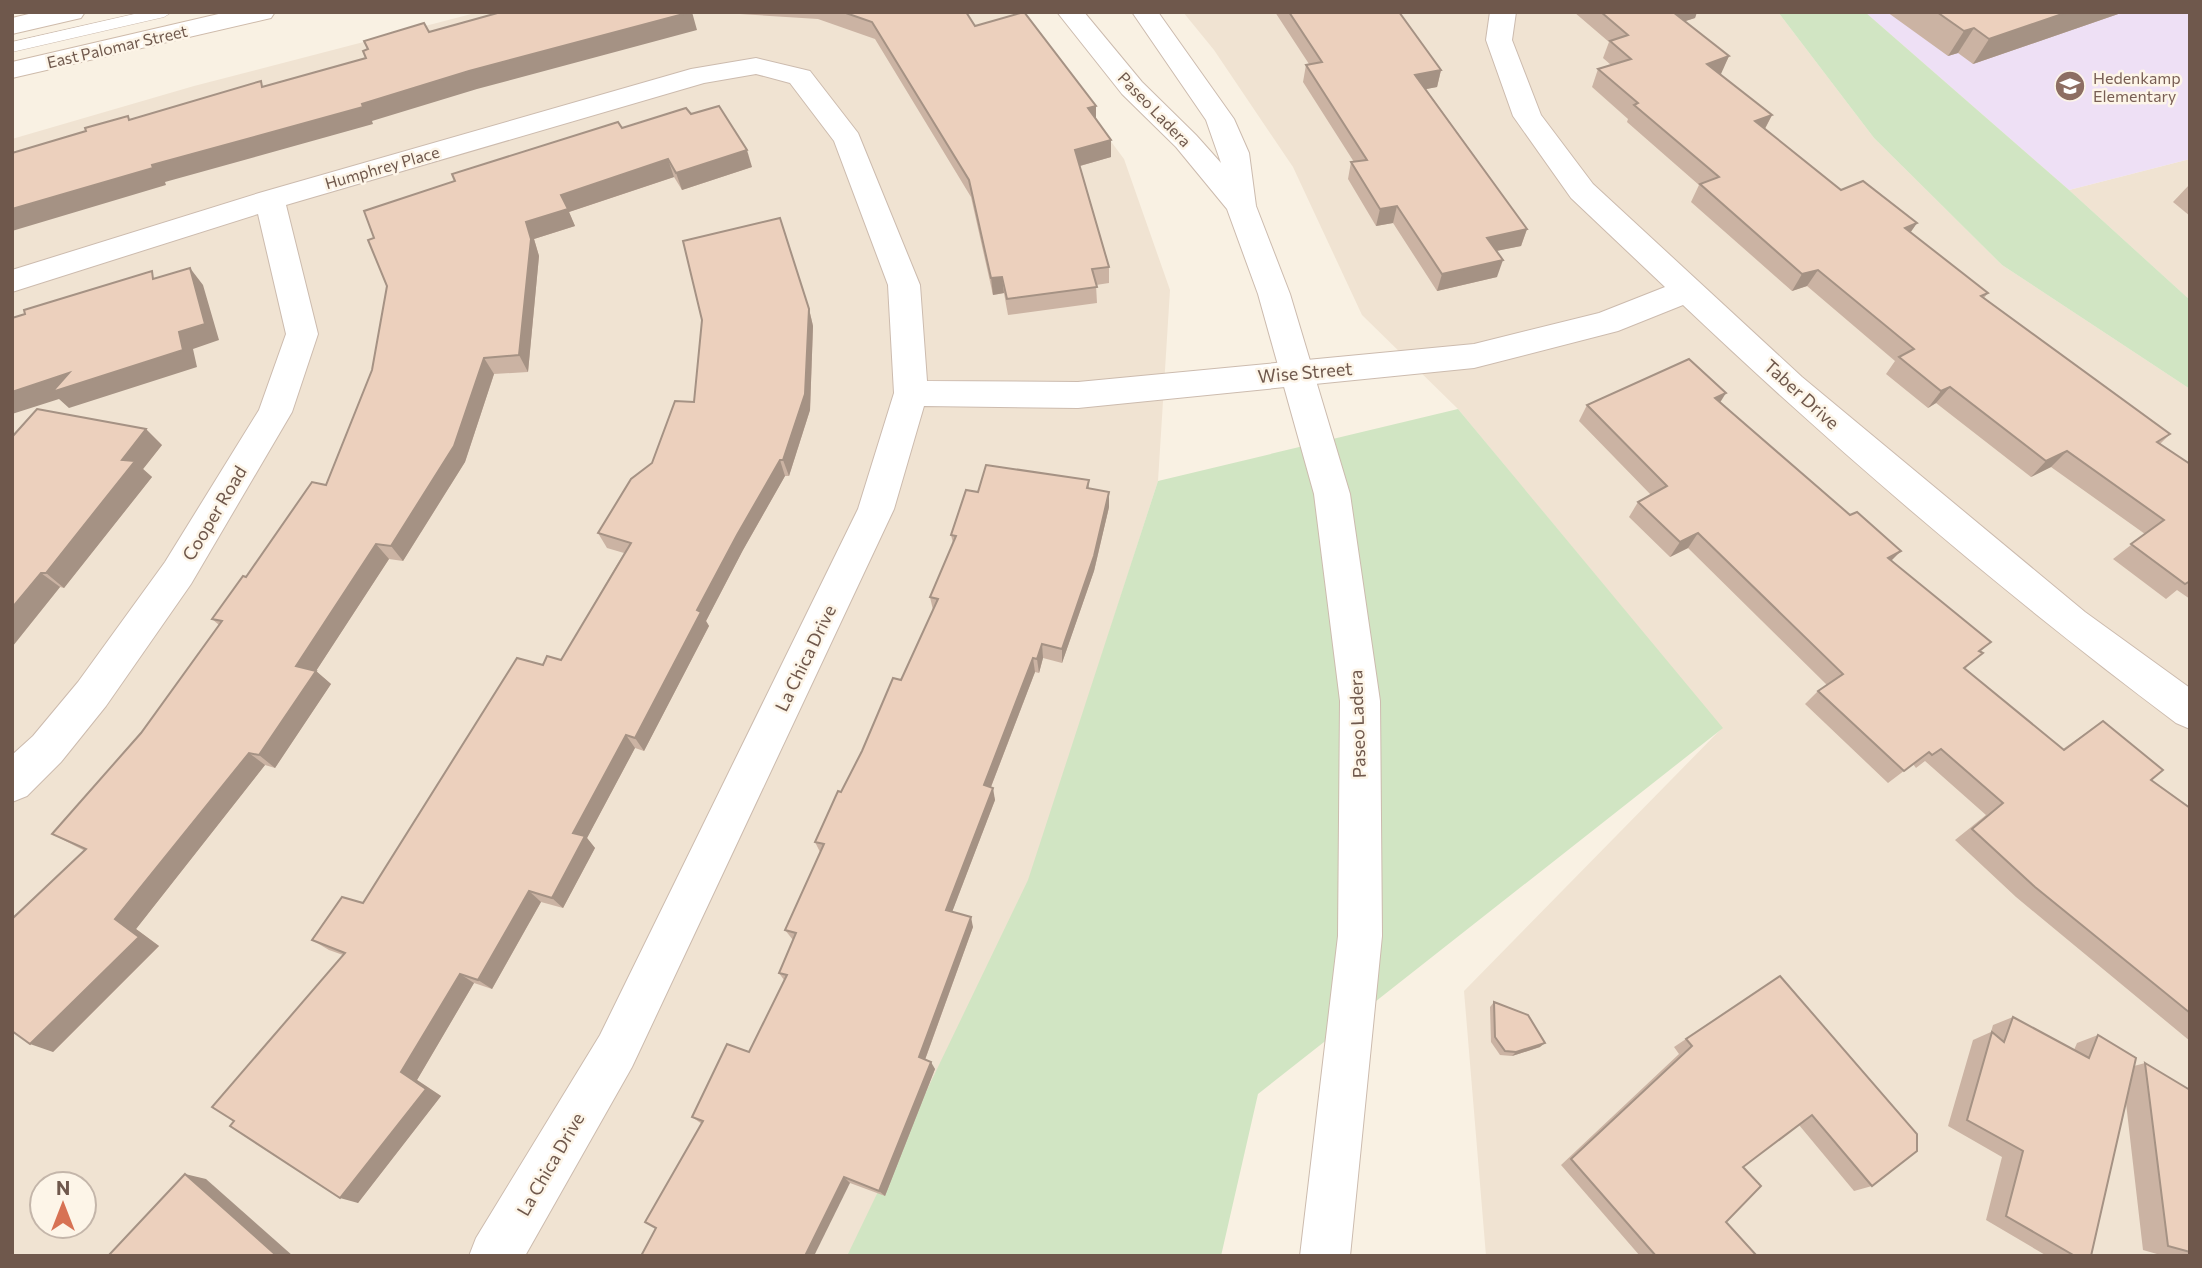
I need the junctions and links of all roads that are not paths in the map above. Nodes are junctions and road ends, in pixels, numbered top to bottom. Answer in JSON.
{"nodes":[{"id":1,"x":72,"y":12,"type":"edge"},
{"id":2,"x":164,"y":12,"type":"edge"},
{"id":3,"x":262,"y":12,"type":"edge"},
{"id":4,"x":1070,"y":12,"type":"edge"},
{"id":5,"x":1144,"y":12,"type":"edge"},
{"id":6,"x":1503,"y":12,"type":"edge"},
{"id":7,"x":12,"y":26,"type":"edge"},
{"id":8,"x":12,"y":47,"type":"edge"},
{"id":9,"x":756,"y":66,"type":"joint"},
{"id":10,"x":12,"y":71,"type":"edge"},
{"id":11,"x":270,"y":200,"type":"junction"},
{"id":12,"x":1241,"y":205,"type":"junction"},
{"id":13,"x":12,"y":281,"type":"edge"},
{"id":14,"x":1689,"y":290,"type":"junction"},
{"id":15,"x":1296,"y":373,"type":"junction"},
{"id":16,"x":911,"y":393,"type":"junction"},
{"id":17,"x":2190,"y":711,"type":"edge"},
{"id":18,"x":12,"y":783,"type":"edge"},
{"id":19,"x":494,"y":1256,"type":"edge"},
{"id":20,"x":1325,"y":1256,"type":"edge"}],
"edges":[{"from":1,"to":7,"type":"street"},
{"from":2,"to":8,"type":"lane"},
{"from":3,"to":10,"type":"street","name":"East Palomar Street"},
{"from":4,"to":12,"type":"street","name":"Paseo Ladera"},
{"from":5,"to":12,"type":"street","name":"Paseo Ladera"},
{"from":6,"to":14,"type":"street","name":"Taber Drive"},
{"from":9,"to":11,"type":"street","name":"Humphrey Place"},
{"from":9,"to":16,"type":"street","name":"La Chica Drive"},
{"from":11,"to":13,"type":"street","name":"Humphrey Place"},
{"from":11,"to":18,"type":"street","name":"Cooper Road"},
{"from":12,"to":15,"type":"street","name":"Paseo Ladera"},
{"from":14,"to":15,"type":"street","name":"Wise Street"},
{"from":14,"to":17,"type":"street","name":"Taber Drive"},
{"from":15,"to":16,"type":"street","name":"Wise Street"},
{"from":15,"to":20,"type":"street","name":"Paseo Ladera"},
{"from":16,"to":19,"type":"street","name":"La Chica Drive"}]}
